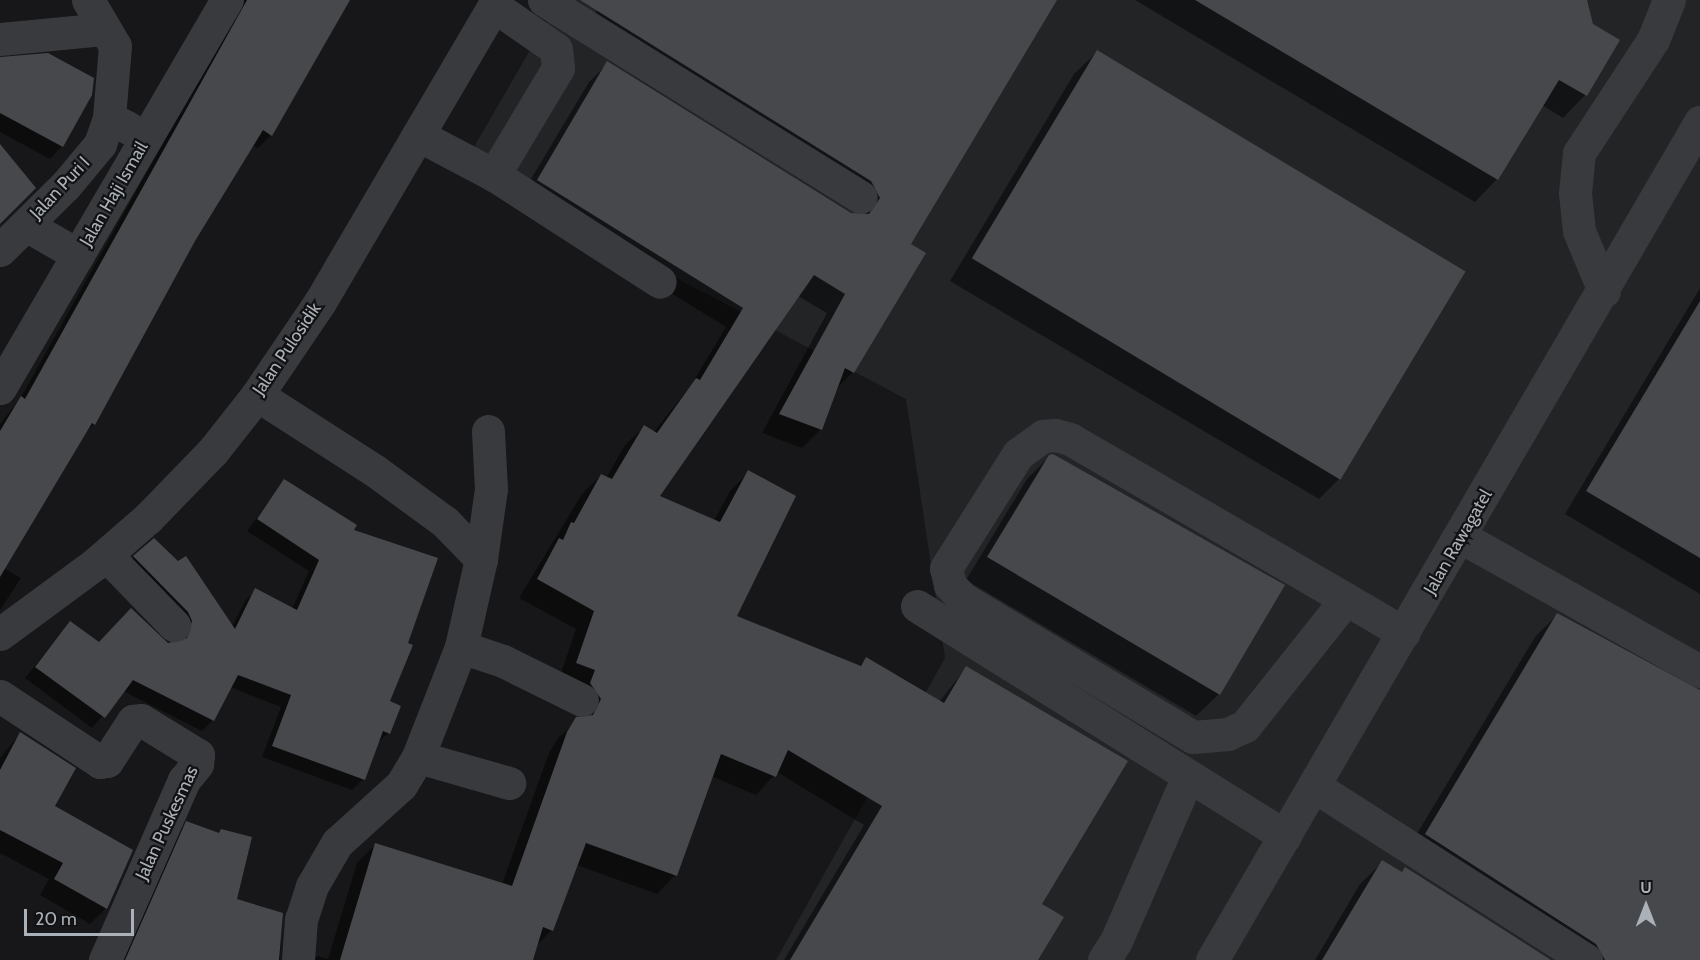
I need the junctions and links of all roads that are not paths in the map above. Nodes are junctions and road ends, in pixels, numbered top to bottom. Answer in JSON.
{"nodes":[{"id":1,"x":88,"y":0,"type":"edge"},
{"id":2,"x":227,"y":0,"type":"edge"},
{"id":3,"x":544,"y":0,"type":"edge"},
{"id":4,"x":1669,"y":0,"type":"edge"},
{"id":5,"x":495,"y":3,"type":"edge"},
{"id":6,"x":103,"y":30,"type":"junction"},
{"id":7,"x":0,"y":39,"type":"edge"},
{"id":8,"x":109,"y":118,"type":"junction"},
{"id":9,"x":1700,"y":122,"type":"edge"},
{"id":10,"x":418,"y":135,"type":"junction"},
{"id":11,"x":147,"y":138,"type":"junction"},
{"id":12,"x":494,"y":175,"type":"junction"},
{"id":13,"x":861,"y":196,"type":"dead end"},
{"id":14,"x":26,"y":225,"type":"junction"},
{"id":15,"x":0,"y":250,"type":"edge"},
{"id":16,"x":78,"y":255,"type":"junction"},
{"id":17,"x":660,"y":282,"type":"dead end"},
{"id":18,"x":1604,"y":291,"type":"junction"},
{"id":19,"x":0,"y":388,"type":"edge"},
{"id":20,"x":257,"y":394,"type":"junction"},
{"id":21,"x":488,"y":431,"type":"dead end"},
{"id":22,"x":1461,"y":537,"type":"junction"},
{"id":23,"x":106,"y":555,"type":"junction"},
{"id":24,"x":481,"y":559,"type":"junction"},
{"id":25,"x":1346,"y":599,"type":"junction"},
{"id":26,"x":917,"y":606,"type":"dead end"},
{"id":27,"x":174,"y":625,"type":"dead end"},
{"id":28,"x":1404,"y":633,"type":"junction"},
{"id":29,"x":0,"y":634,"type":"edge"},
{"id":30,"x":461,"y":647,"type":"junction"},
{"id":31,"x":1700,"y":671,"type":"edge"},
{"id":32,"x":0,"y":696,"type":"edge"},
{"id":33,"x":582,"y":700,"type":"dead end"},
{"id":34,"x":418,"y":757,"type":"junction"},
{"id":35,"x":1188,"y":776,"type":"junction"},
{"id":36,"x":509,"y":783,"type":"dead end"},
{"id":37,"x":1314,"y":786,"type":"junction"},
{"id":38,"x":1285,"y":836,"type":"junction"},
{"id":39,"x":105,"y":960,"type":"edge"},
{"id":40,"x":298,"y":960,"type":"edge"},
{"id":41,"x":1104,"y":960,"type":"edge"},
{"id":42,"x":1212,"y":960,"type":"edge"},
{"id":43,"x":1586,"y":960,"type":"edge"}],
"edges":[{"from":1,"to":6,"type":"street","name":"Jalan Puri I"},
{"from":2,"to":11,"type":"street","name":"Jalan Haji Ismail"},
{"from":3,"to":13,"type":"street"},
{"from":4,"to":18,"type":"street"},
{"from":5,"to":10,"type":"street","name":"Jalan Pulosidik"},
{"from":5,"to":12,"type":"street"},
{"from":6,"to":7,"type":"street"},
{"from":6,"to":8,"type":"street","name":"Jalan Puri I"},
{"from":8,"to":11,"type":"street"},
{"from":8,"to":14,"type":"street","name":"Jalan Puri I"},
{"from":9,"to":18,"type":"street","name":"Jalan Rawagatel"},
{"from":10,"to":12,"type":"street"},
{"from":10,"to":20,"type":"street","name":"Jalan Pulosidik"},
{"from":11,"to":16,"type":"street","name":"Jalan Haji Ismail"},
{"from":12,"to":17,"type":"street"},
{"from":14,"to":15,"type":"street","name":"Jalan Puri I"},
{"from":14,"to":16,"type":"street"},
{"from":16,"to":19,"type":"street","name":"Jalan Haji Ismail"},
{"from":18,"to":22,"type":"street","name":"Jalan Rawagatel"},
{"from":20,"to":23,"type":"street","name":"Jalan Pulosidik"},
{"from":20,"to":24,"type":"street"},
{"from":21,"to":24,"type":"street"},
{"from":22,"to":28,"type":"street","name":"Jalan Rawagatel"},
{"from":22,"to":31,"type":"street"},
{"from":23,"to":27,"type":"street"},
{"from":23,"to":29,"type":"street","name":"Jalan Pulosidik"},
{"from":24,"to":30,"type":"street"},
{"from":25,"to":25,"type":"street"},
{"from":25,"to":28,"type":"street"},
{"from":26,"to":35,"type":"street"},
{"from":28,"to":37,"type":"street","name":"Jalan Rawagatel"},
{"from":30,"to":33,"type":"street"},
{"from":30,"to":34,"type":"street"},
{"from":32,"to":39,"type":"street","name":"Jalan Puskesmas"},
{"from":34,"to":36,"type":"street"},
{"from":34,"to":40,"type":"street"},
{"from":35,"to":38,"type":"street"},
{"from":35,"to":41,"type":"street"},
{"from":37,"to":38,"type":"street","name":"Jalan Rawagatel"},
{"from":37,"to":43,"type":"street"},
{"from":38,"to":42,"type":"street","name":"Jalan Rawagatel"}]}
